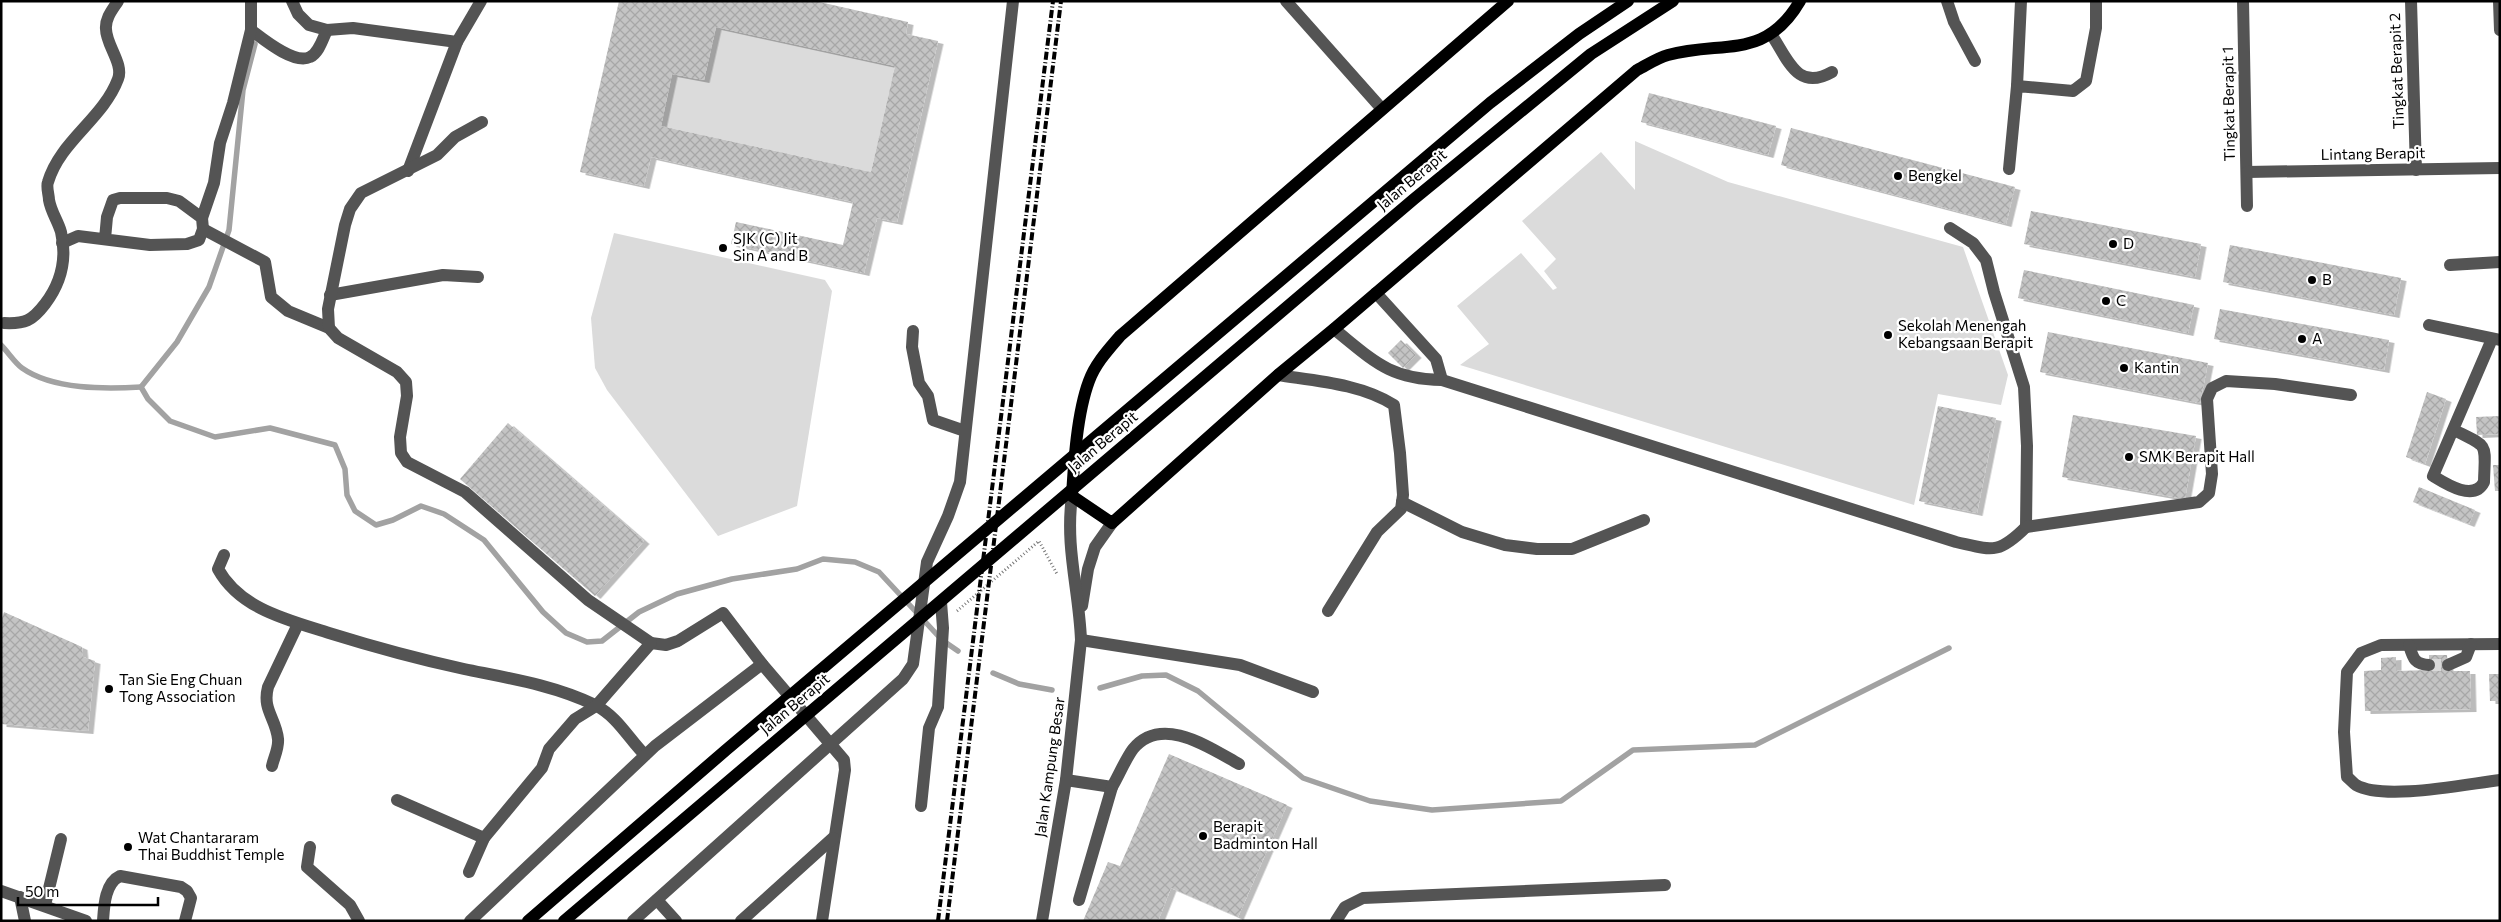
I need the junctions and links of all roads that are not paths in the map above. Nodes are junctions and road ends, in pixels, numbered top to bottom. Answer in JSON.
{"nodes":[{"id":1,"x":118,"y":1,"type":"edge"},
{"id":2,"x":251,"y":1,"type":"edge"},
{"id":3,"x":292,"y":1,"type":"edge"},
{"id":4,"x":481,"y":1,"type":"edge"},
{"id":5,"x":1013,"y":1,"type":"edge"},
{"id":6,"x":1286,"y":1,"type":"edge"},
{"id":7,"x":1628,"y":1,"type":"edge"},
{"id":8,"x":1673,"y":1,"type":"edge"},
{"id":9,"x":1800,"y":1,"type":"edge"},
{"id":10,"x":1947,"y":1,"type":"edge"},
{"id":11,"x":2021,"y":1,"type":"edge"},
{"id":12,"x":2096,"y":1,"type":"edge"},
{"id":13,"x":2243,"y":1,"type":"edge"},
{"id":14,"x":2411,"y":1,"type":"edge"},
{"id":15,"x":2499,"y":1,"type":"edge"},
{"id":16,"x":1506,"y":2,"type":"edge"},
{"id":17,"x":250,"y":30,"type":"junction"},
{"id":18,"x":327,"y":30,"type":"junction"},
{"id":19,"x":2500,"y":30,"type":"edge"},
{"id":20,"x":1771,"y":34,"type":"junction"},
{"id":21,"x":456,"y":42,"type":"junction"},
{"id":22,"x":1975,"y":61,"type":"dead end"},
{"id":23,"x":1832,"y":72,"type":"dead end"},
{"id":24,"x":2017,"y":86,"type":"junction"},
{"id":25,"x":1382,"y":109,"type":"junction"},
{"id":26,"x":482,"y":122,"type":"dead end"},
{"id":27,"x":2500,"y":168,"type":"edge"},
{"id":28,"x":2009,"y":169,"type":"dead end"},
{"id":29,"x":2416,"y":170,"type":"junction"},
{"id":30,"x":408,"y":171,"type":"junction"},
{"id":31,"x":2247,"y":172,"type":"junction"},
{"id":32,"x":2247,"y":206,"type":"dead end"},
{"id":33,"x":206,"y":227,"type":"junction"},
{"id":34,"x":1950,"y":228,"type":"dead end"},
{"id":35,"x":105,"y":239,"type":"junction"},
{"id":36,"x":62,"y":243,"type":"junction"},
{"id":37,"x":2500,"y":262,"type":"edge"},
{"id":38,"x":2450,"y":265,"type":"dead end"},
{"id":39,"x":478,"y":277,"type":"dead end"},
{"id":40,"x":1376,"y":292,"type":"junction"},
{"id":41,"x":330,"y":295,"type":"junction"},
{"id":42,"x":4,"y":323,"type":"dead end"},
{"id":43,"x":2429,"y":325,"type":"dead end"},
{"id":44,"x":329,"y":328,"type":"junction"},
{"id":45,"x":1334,"y":329,"type":"junction"},
{"id":46,"x":913,"y":331,"type":"dead end"},
{"id":47,"x":2496,"y":339,"type":"edge"},
{"id":48,"x":1278,"y":375,"type":"junction"},
{"id":49,"x":1442,"y":380,"type":"junction"},
{"id":50,"x":2351,"y":395,"type":"dead end"},
{"id":51,"x":2454,"y":430,"type":"junction"},
{"id":52,"x":966,"y":431,"type":"junction"},
{"id":53,"x":1072,"y":496,"type":"junction"},
{"id":54,"x":1402,"y":502,"type":"junction"},
{"id":55,"x":1644,"y":520,"type":"dead end"},
{"id":56,"x":1112,"y":524,"type":"junction"},
{"id":57,"x":2026,"y":527,"type":"junction"},
{"id":58,"x":224,"y":555,"type":"dead end"},
{"id":59,"x":941,"y":602,"type":"junction"},
{"id":60,"x":1328,"y":612,"type":"dead end"},
{"id":61,"x":1080,"y":617,"type":"junction"},
{"id":62,"x":298,"y":624,"type":"junction"},
{"id":63,"x":1081,"y":640,"type":"junction"},
{"id":64,"x":651,"y":643,"type":"junction"},
{"id":65,"x":2471,"y":644,"type":"junction"},
{"id":66,"x":2500,"y":644,"type":"edge"},
{"id":67,"x":2409,"y":645,"type":"junction"},
{"id":68,"x":762,"y":664,"type":"junction"},
{"id":69,"x":2429,"y":665,"type":"tunnel mouth"},
{"id":70,"x":2448,"y":665,"type":"tunnel mouth"},
{"id":71,"x":1312,"y":692,"type":"dead end"},
{"id":72,"x":596,"y":706,"type":"junction"},
{"id":73,"x":830,"y":743,"type":"junction"},
{"id":74,"x":646,"y":755,"type":"junction"},
{"id":75,"x":1239,"y":764,"type":"dead end"},
{"id":76,"x":272,"y":766,"type":"dead end"},
{"id":77,"x":1066,"y":780,"type":"junction"},
{"id":78,"x":2500,"y":780,"type":"edge"},
{"id":79,"x":1112,"y":787,"type":"junction"},
{"id":80,"x":397,"y":800,"type":"dead end"},
{"id":81,"x":921,"y":806,"type":"dead end"},
{"id":82,"x":484,"y":838,"type":"junction"},
{"id":83,"x":833,"y":838,"type":"junction"},
{"id":84,"x":61,"y":839,"type":"dead end"},
{"id":85,"x":310,"y":847,"type":"dead end"},
{"id":86,"x":469,"y":872,"type":"dead end"},
{"id":87,"x":1666,"y":885,"type":"dead end"},
{"id":88,"x":1,"y":891,"type":"edge"},
{"id":89,"x":20,"y":897,"type":"junction"},
{"id":90,"x":657,"y":900,"type":"junction"},
{"id":91,"x":1079,"y":900,"type":"dead end"},
{"id":92,"x":45,"y":905,"type":"junction"},
{"id":93,"x":822,"y":920,"type":"edge"},
{"id":94,"x":25,"y":921,"type":"edge"},
{"id":95,"x":86,"y":921,"type":"edge"},
{"id":96,"x":103,"y":921,"type":"edge"},
{"id":97,"x":185,"y":921,"type":"edge"},
{"id":98,"x":359,"y":921,"type":"edge"},
{"id":99,"x":470,"y":921,"type":"edge"},
{"id":100,"x":528,"y":921,"type":"edge"},
{"id":101,"x":564,"y":921,"type":"edge"},
{"id":102,"x":633,"y":921,"type":"edge"},
{"id":103,"x":676,"y":921,"type":"edge"},
{"id":104,"x":741,"y":921,"type":"edge"},
{"id":105,"x":1042,"y":921,"type":"edge"},
{"id":106,"x":1336,"y":921,"type":"edge"}],
"edges":[{"from":1,"to":36,"type":"street"},
{"from":2,"to":17,"type":"street"},
{"from":3,"to":18,"type":"street"},
{"from":4,"to":21,"type":"street"},
{"from":5,"to":52,"type":"street"},
{"from":6,"to":25,"type":"street"},
{"from":7,"to":100,"type":"main road"},
{"from":8,"to":59,"type":"main road","name":"Jalan Berapit"},
{"from":9,"to":20,"type":"main road"},
{"from":10,"to":22,"type":"street"},
{"from":11,"to":24,"type":"street"},
{"from":12,"to":24,"type":"street"},
{"from":13,"to":31,"type":"street","name":"Tingkat Berapit 1"},
{"from":14,"to":29,"type":"street","name":"Tingkat Berapit 2"},
{"from":15,"to":19,"type":"street"},
{"from":16,"to":25,"type":"main road"},
{"from":17,"to":18,"type":"street"},
{"from":17,"to":33,"type":"street"},
{"from":18,"to":21,"type":"street"},
{"from":20,"to":23,"type":"street"},
{"from":20,"to":40,"type":"main road"},
{"from":21,"to":30,"type":"street"},
{"from":24,"to":28,"type":"street"},
{"from":25,"to":53,"type":"main road"},
{"from":26,"to":30,"type":"street"},
{"from":27,"to":29,"type":"street","name":"Lintang Berapit"},
{"from":29,"to":31,"type":"street","name":"Lintang Berapit"},
{"from":30,"to":41,"type":"street"},
{"from":31,"to":32,"type":"street","name":"Tingkat Berapit 1"},
{"from":33,"to":35,"type":"street"},
{"from":33,"to":35,"type":"street"},
{"from":33,"to":44,"type":"street"},
{"from":34,"to":57,"type":"street"},
{"from":35,"to":36,"type":"street"},
{"from":36,"to":42,"type":"street"},
{"from":37,"to":38,"type":"street"},
{"from":39,"to":41,"type":"street"},
{"from":40,"to":45,"type":"main road"},
{"from":40,"to":49,"type":"street"},
{"from":41,"to":44,"type":"street"},
{"from":43,"to":47,"type":"street"},
{"from":44,"to":64,"type":"street"},
{"from":45,"to":48,"type":"main road"},
{"from":45,"to":49,"type":"street"},
{"from":46,"to":52,"type":"street"},
{"from":47,"to":51,"type":"street"},
{"from":48,"to":54,"type":"street"},
{"from":48,"to":56,"type":"main road"},
{"from":49,"to":57,"type":"street"},
{"from":50,"to":57,"type":"street"},
{"from":51,"to":51,"type":"street"},
{"from":52,"to":73,"type":"street"},
{"from":53,"to":56,"type":"main road"},
{"from":53,"to":61,"type":"street"},
{"from":54,"to":55,"type":"street"},
{"from":54,"to":60,"type":"street"},
{"from":56,"to":61,"type":"street"},
{"from":58,"to":62,"type":"street"},
{"from":59,"to":81,"type":"street"},
{"from":59,"to":101,"type":"main road","name":"Jalan Berapit"},
{"from":61,"to":63,"type":"street","name":"Jalan Kampung Besar"},
{"from":62,"to":72,"type":"street"},
{"from":62,"to":76,"type":"street"},
{"from":63,"to":71,"type":"street"},
{"from":63,"to":77,"type":"street","name":"Jalan Kampung Besar"},
{"from":64,"to":68,"type":"street"},
{"from":64,"to":72,"type":"street"},
{"from":65,"to":66,"type":"street"},
{"from":65,"to":67,"type":"street"},
{"from":65,"to":70,"type":"street"},
{"from":67,"to":69,"type":"street"},
{"from":67,"to":78,"type":"street"},
{"from":68,"to":73,"type":"street"},
{"from":68,"to":74,"type":"street"},
{"from":72,"to":74,"type":"street"},
{"from":72,"to":82,"type":"street"},
{"from":73,"to":83,"type":"street"},
{"from":73,"to":90,"type":"street"},
{"from":74,"to":99,"type":"street"},
{"from":75,"to":79,"type":"street"},
{"from":77,"to":79,"type":"street"},
{"from":77,"to":105,"type":"street","name":"Jalan Kampung Besar"},
{"from":79,"to":91,"type":"street"},
{"from":80,"to":82,"type":"street"},
{"from":82,"to":86,"type":"street"},
{"from":83,"to":93,"type":"street"},
{"from":83,"to":104,"type":"street"},
{"from":84,"to":92,"type":"street"},
{"from":85,"to":98,"type":"street"},
{"from":87,"to":106,"type":"street"},
{"from":88,"to":89,"type":"street"},
{"from":89,"to":92,"type":"street"},
{"from":89,"to":94,"type":"street"},
{"from":90,"to":102,"type":"street"},
{"from":90,"to":103,"type":"street"},
{"from":92,"to":95,"type":"street"},
{"from":96,"to":97,"type":"street"}]}
